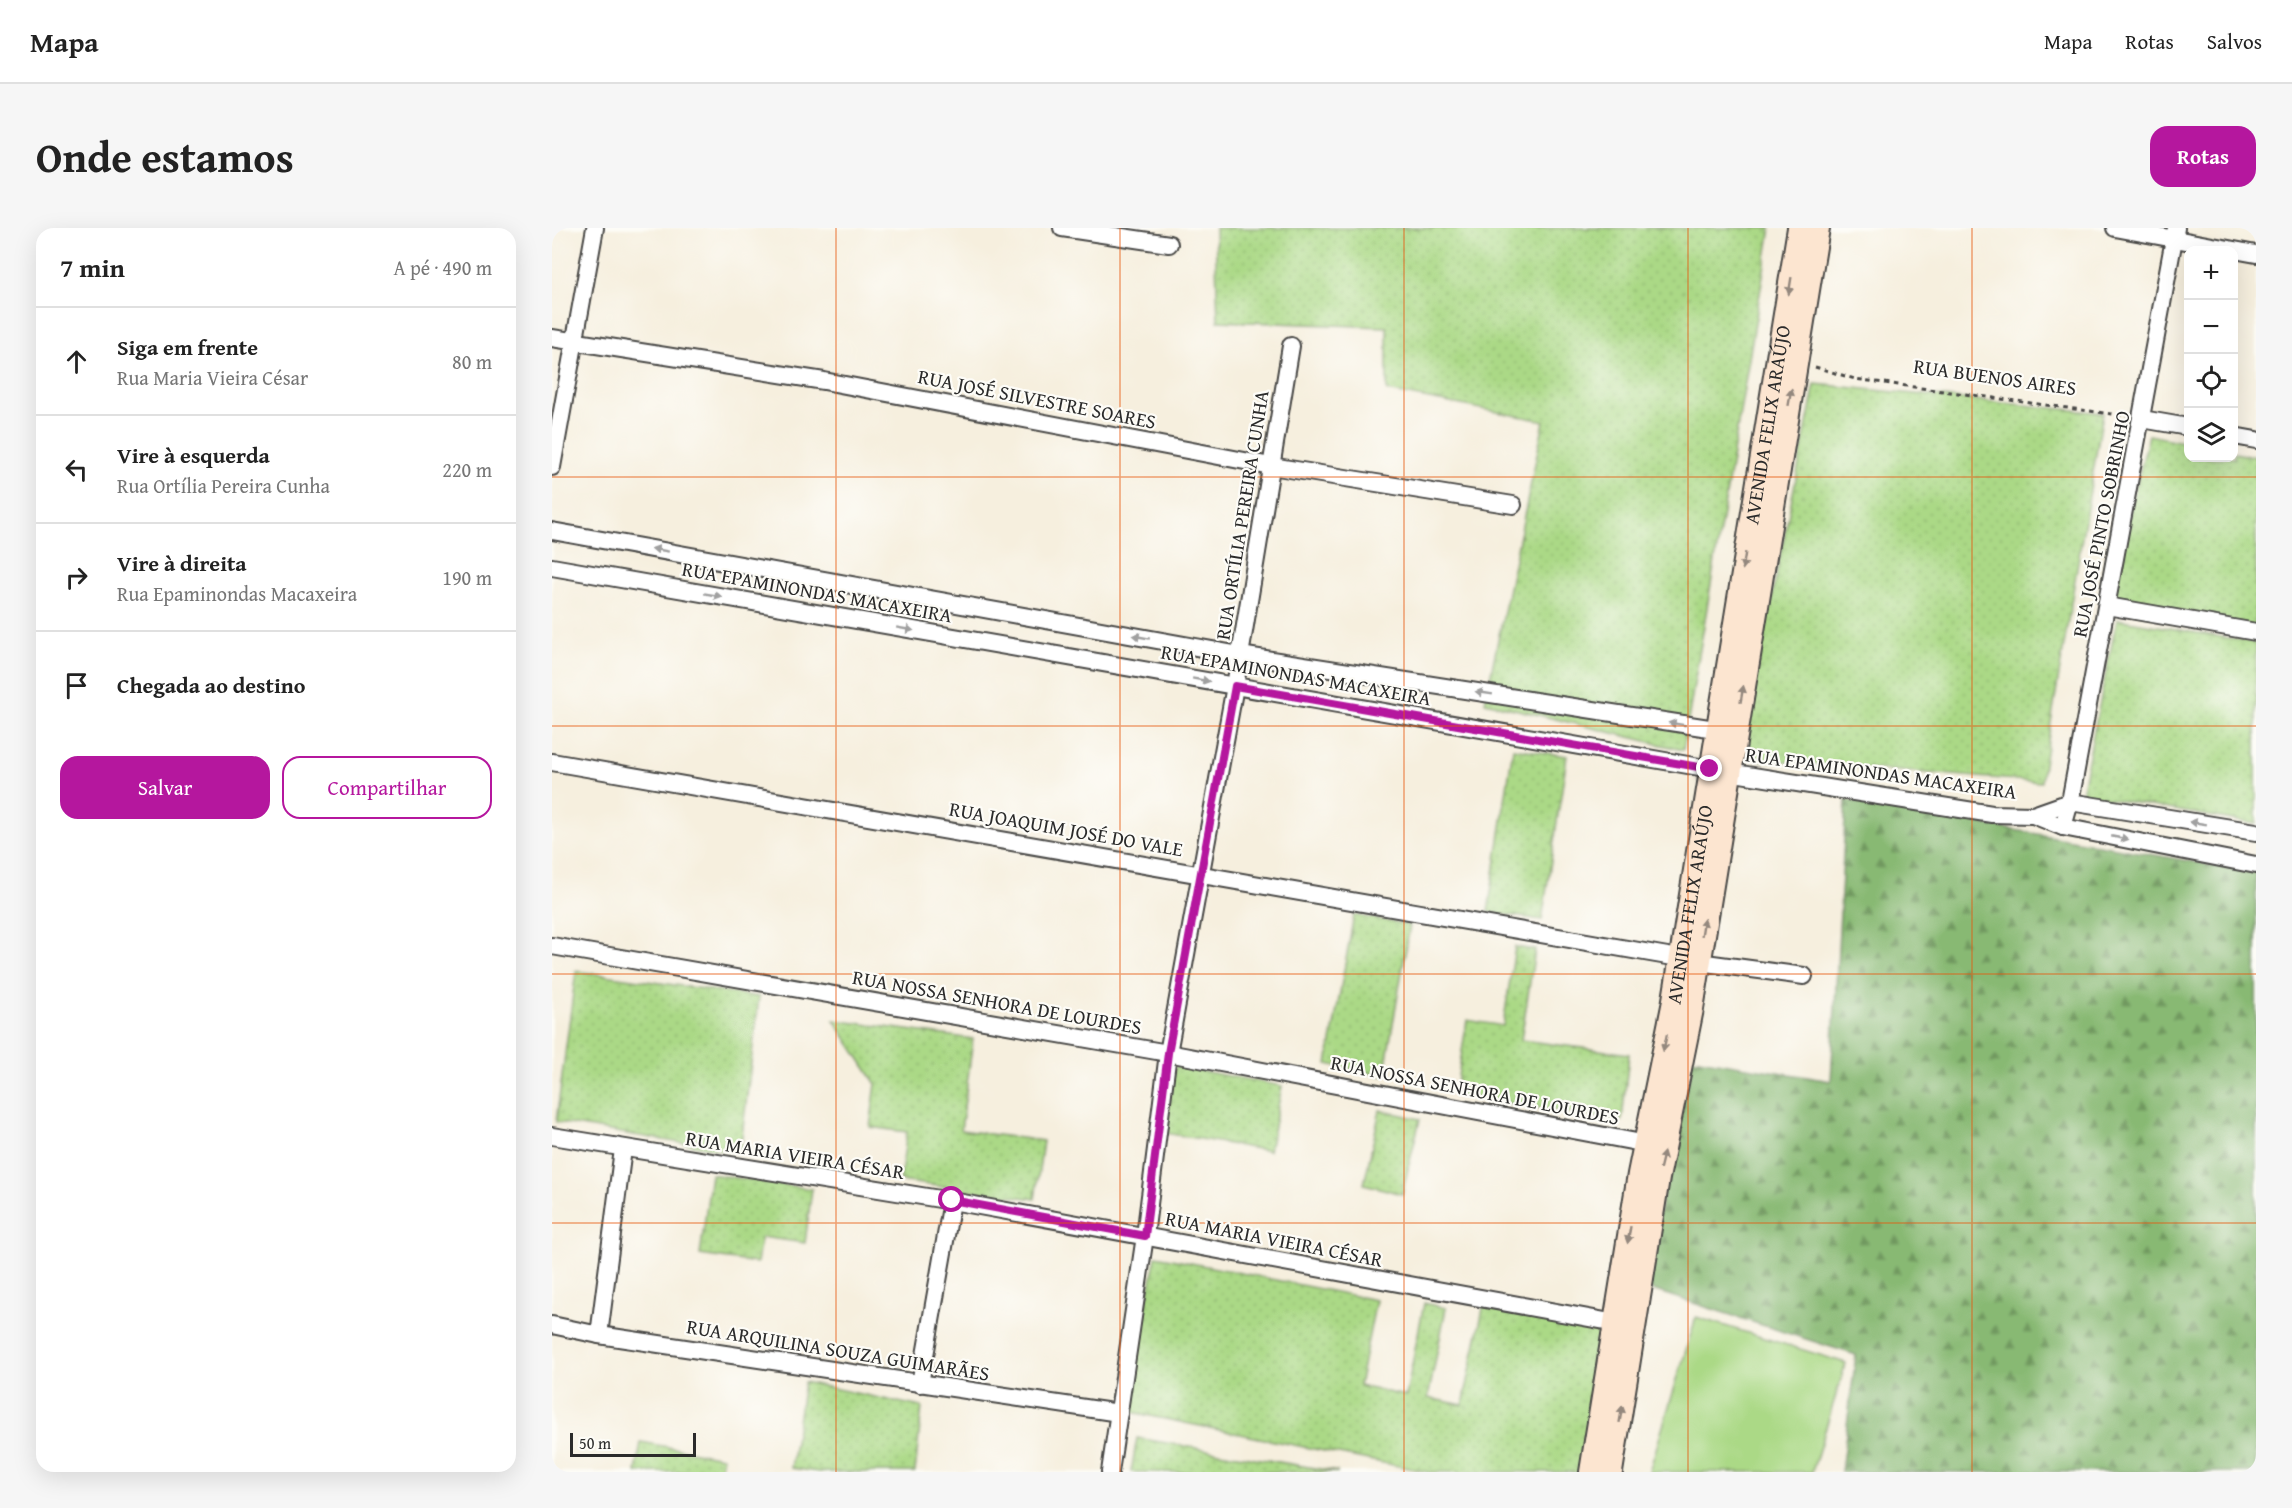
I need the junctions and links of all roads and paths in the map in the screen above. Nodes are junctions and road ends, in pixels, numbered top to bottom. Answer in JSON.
{"nodes":[{"id":1,"x":595,"y":228,"type":"edge"},
{"id":2,"x":1062,"y":228,"type":"edge"},
{"id":3,"x":1799,"y":228,"type":"edge"},
{"id":4,"x":1818,"y":228,"type":"edge"},
{"id":5,"x":2115,"y":228,"type":"edge"},
{"id":6,"x":2175,"y":233,"type":"edge"},
{"id":7,"x":1169,"y":244,"type":"dead end"},
{"id":8,"x":2256,"y":254,"type":"edge"},
{"id":9,"x":552,"y":338,"type":"edge"},
{"id":10,"x":574,"y":342,"type":"junction"},
{"id":11,"x":1291,"y":346,"type":"dead end"},
{"id":12,"x":1796,"y":362,"type":"junction"},
{"id":13,"x":2142,"y":419,"type":"junction"},
{"id":14,"x":2184,"y":426,"type":"edge"},
{"id":15,"x":2238,"y":437,"type":"edge"},
{"id":16,"x":2256,"y":440,"type":"edge"},
{"id":17,"x":552,"y":466,"type":"edge"},
{"id":18,"x":1271,"y":466,"type":"junction"},
{"id":19,"x":1513,"y":505,"type":"dead end"},
{"id":20,"x":552,"y":531,"type":"edge"},
{"id":21,"x":552,"y":567,"type":"edge"},
{"id":22,"x":2107,"y":606,"type":"junction"},
{"id":23,"x":2256,"y":632,"type":"edge"},
{"id":24,"x":1240,"y":655,"type":"junction"},
{"id":25,"x":1235,"y":686,"type":"junction"},
{"id":26,"x":1726,"y":731,"type":"junction"},
{"id":27,"x":552,"y":762,"type":"edge"},
{"id":28,"x":1719,"y":770,"type":"junction"},
{"id":29,"x":2070,"y":802,"type":"junction"},
{"id":30,"x":2033,"y":815,"type":"junction"},
{"id":31,"x":2063,"y":827,"type":"junction"},
{"id":32,"x":2256,"y":832,"type":"edge"},
{"id":33,"x":2256,"y":865,"type":"edge"},
{"id":34,"x":1202,"y":874,"type":"junction"},
{"id":35,"x":552,"y":946,"type":"edge"},
{"id":36,"x":1688,"y":960,"type":"junction"},
{"id":37,"x":1804,"y":976,"type":"dead end"},
{"id":38,"x":1168,"y":1053,"type":"junction"},
{"id":39,"x":552,"y":1136,"type":"edge"},
{"id":40,"x":1647,"y":1144,"type":"junction"},
{"id":41,"x":623,"y":1149,"type":"junction"},
{"id":42,"x":952,"y":1200,"type":"junction"},
{"id":43,"x":1145,"y":1236,"type":"junction"},
{"id":44,"x":1624,"y":1324,"type":"junction"},
{"id":45,"x":552,"y":1325,"type":"edge"},
{"id":46,"x":599,"y":1335,"type":"junction"},
{"id":47,"x":920,"y":1384,"type":"junction"},
{"id":48,"x":1119,"y":1413,"type":"junction"},
{"id":49,"x":1110,"y":1472,"type":"edge"},
{"id":50,"x":1591,"y":1472,"type":"edge"},
{"id":51,"x":1611,"y":1472,"type":"edge"}],
"edges":[{"from":1,"to":10,"type":"street"},
{"from":2,"to":7,"type":"street"},
{"from":3,"to":26,"type":"main road","name":"AVENIDA FELIX ARAÚJO","one_way":true},
{"from":4,"to":12,"type":"main road","name":"AVENIDA FELIX ARAÚJO"},
{"from":5,"to":6,"type":"street"},
{"from":6,"to":8,"type":"street"},
{"from":6,"to":13,"type":"street","name":"RUA JOSÉ PINTO SOBRINHO"},
{"from":9,"to":10,"type":"street","name":"RUA JOSÉ SILVESTRE SOARES"},
{"from":10,"to":17,"type":"street"},
{"from":10,"to":18,"type":"street","name":"RUA JOSÉ SILVESTRE SOARES"},
{"from":11,"to":18,"type":"street","name":"RUA ORTÍLIA PEREIRA CUNHA"},
{"from":12,"to":13,"type":"path","name":"RUA BUENOS AIRES"},
{"from":26,"to":12,"type":"main road","name":"AVENIDA FELIX ARAÚJO","one_way":true},
{"from":13,"to":14,"type":"street"},
{"from":13,"to":22,"type":"street","name":"RUA JOSÉ PINTO SOBRINHO"},
{"from":15,"to":16,"type":"street"},
{"from":18,"to":19,"type":"street","name":"RUA JOSÉ SILVESTRE SOARES"},
{"from":18,"to":24,"type":"street","name":"RUA ORTÍLIA PEREIRA CUNHA"},
{"from":24,"to":20,"type":"street","name":"RUA EPAMINONDAS MACAXEIRA","one_way":true},
{"from":21,"to":25,"type":"street","name":"RUA EPAMINONDAS MACAXEIRA","one_way":true},
{"from":22,"to":23,"type":"street"},
{"from":22,"to":29,"type":"street","name":"RUA JOSÉ PINTO SOBRINHO"},
{"from":24,"to":25,"type":"street","name":"RUA ORTÍLIA PEREIRA CUNHA"},
{"from":26,"to":24,"type":"street","name":"RUA EPAMINONDAS MACAXEIRA","one_way":true},
{"from":25,"to":28,"type":"street","name":"RUA EPAMINONDAS MACAXEIRA"},
{"from":25,"to":34,"type":"street","name":"RUA ORTÍLIA PEREIRA CUNHA"},
{"from":26,"to":28,"type":"main road","name":"AVENIDA FELIX ARAÚJO"},
{"from":27,"to":34,"type":"street","name":"RUA JOAQUIM JOSÉ DO VALE"},
{"from":28,"to":30,"type":"street","name":"RUA EPAMINONDAS MACAXEIRA"},
{"from":28,"to":36,"type":"main road","name":"AVENIDA FELIX ARAÚJO"},
{"from":29,"to":30,"type":"street","name":"RUA EPAMINONDAS MACAXEIRA"},
{"from":29,"to":31,"type":"street","name":"RUA JOSÉ PINTO SOBRINHO"},
{"from":32,"to":29,"type":"street","name":"RUA EPAMINONDAS MACAXEIRA","one_way":true},
{"from":30,"to":31,"type":"street","name":"RUA EPAMINONDAS MACAXEIRA"},
{"from":31,"to":33,"type":"street","name":"RUA EPAMINONDAS MACAXEIRA","one_way":true},
{"from":34,"to":36,"type":"street","name":"RUA JOAQUIM JOSÉ DO VALE"},
{"from":34,"to":38,"type":"street","name":"RUA ORTÍLIA PEREIRA CUNHA"},
{"from":35,"to":38,"type":"street","name":"RUA NOSSA SENHORA DE LOURDES"},
{"from":36,"to":37,"type":"street","name":"RUA JOAQUIM JOSÉ DO VALE"},
{"from":36,"to":40,"type":"main road","name":"AVENIDA FELIX ARAÚJO","one_way":true},
{"from":44,"to":36,"type":"main road","name":"AVENIDA FELIX ARAÚJO","one_way":true},
{"from":38,"to":40,"type":"street","name":"RUA NOSSA SENHORA DE LOURDES"},
{"from":38,"to":43,"type":"street","name":"RUA ORTÍLIA PEREIRA CUNHA"},
{"from":39,"to":41,"type":"street","name":"RUA MARIA VIEIRA CÉSAR"},
{"from":40,"to":44,"type":"main road","name":"AVENIDA FELIX ARAÚJO","one_way":true},
{"from":41,"to":42,"type":"street","name":"RUA MARIA VIEIRA CÉSAR"},
{"from":41,"to":46,"type":"street"},
{"from":42,"to":43,"type":"street","name":"RUA MARIA VIEIRA CÉSAR"},
{"from":42,"to":47,"type":"street"},
{"from":43,"to":44,"type":"street","name":"RUA MARIA VIEIRA CÉSAR"},
{"from":43,"to":48,"type":"street","name":"RUA ORTÍLIA PEREIRA CUNHA"},
{"from":44,"to":50,"type":"main road","name":"AVENIDA FELIX ARAÚJO"},
{"from":51,"to":44,"type":"main road","name":"AVENIDA FELIX ARAÚJO","one_way":true},
{"from":45,"to":46,"type":"street","name":"RUA ARQUILINA SOUZA GUIMARÃES"},
{"from":46,"to":47,"type":"street","name":"RUA ARQUILINA SOUZA GUIMARÃES"},
{"from":47,"to":48,"type":"street","name":"RUA ARQUILINA SOUZA GUIMARÃES"},
{"from":48,"to":49,"type":"street","name":"RUA ORTÍLIA PEREIRA CUNHA"}]}
